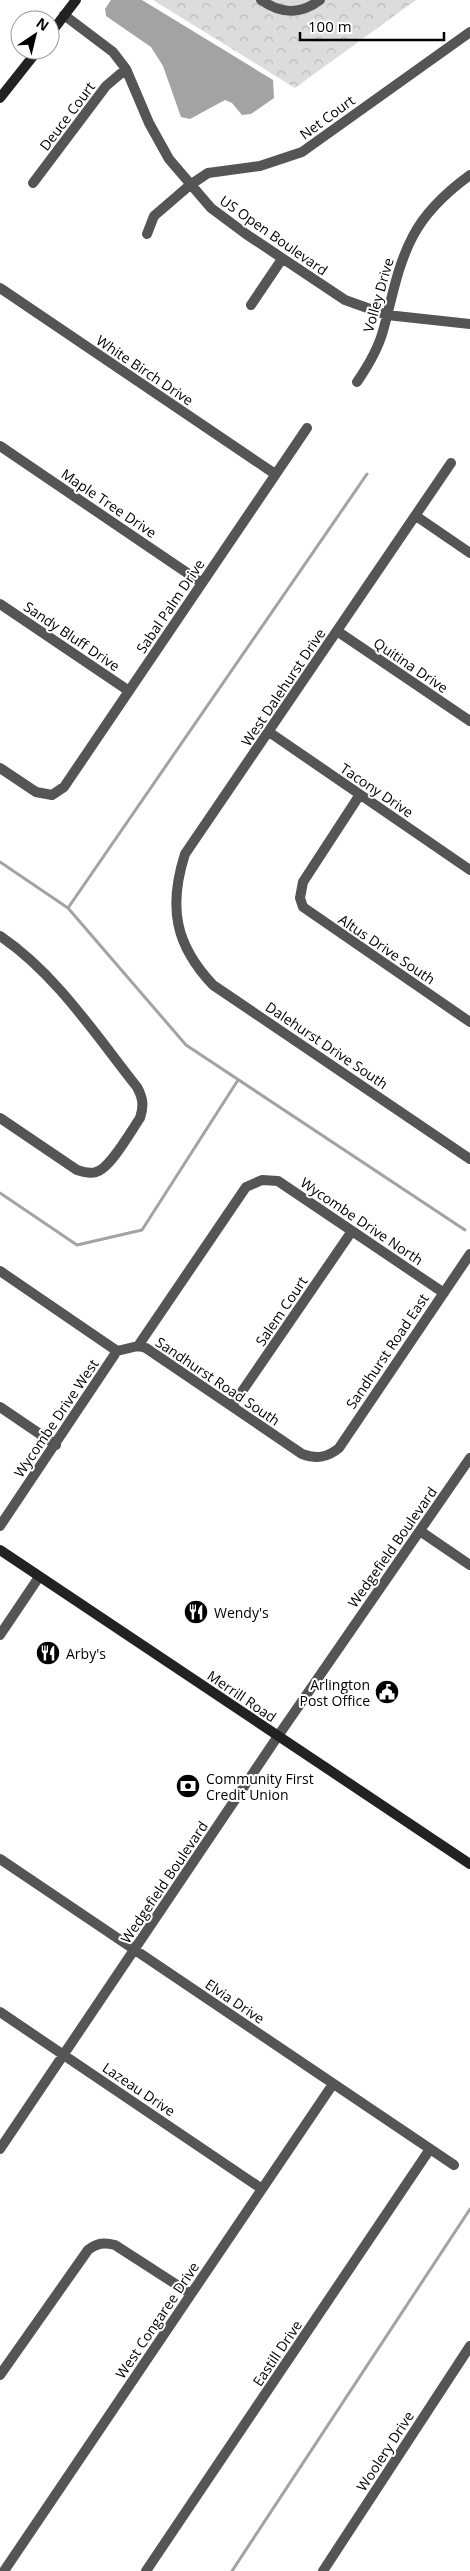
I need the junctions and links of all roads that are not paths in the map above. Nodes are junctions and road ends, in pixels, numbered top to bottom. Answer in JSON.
{"nodes":[{"id":1,"x":76,"y":0,"type":"edge"},
{"id":2,"x":261,"y":0,"type":"edge"},
{"id":3,"x":320,"y":0,"type":"edge"},
{"id":4,"x":64,"y":16,"type":"junction"},
{"id":5,"x":60,"y":21,"type":"edge"},
{"id":6,"x":470,"y":32,"type":"edge"},
{"id":7,"x":30,"y":60,"type":"edge"},
{"id":8,"x":126,"y":69,"type":"junction"},
{"id":9,"x":0,"y":98,"type":"edge"},
{"id":10,"x":470,"y":175,"type":"edge"},
{"id":11,"x":33,"y":182,"type":"dead end"},
{"id":12,"x":190,"y":185,"type":"junction"},
{"id":13,"x":147,"y":234,"type":"dead end"},
{"id":14,"x":282,"y":259,"type":"junction"},
{"id":15,"x":0,"y":288,"type":"edge"},
{"id":16,"x":251,"y":305,"type":"dead end"},
{"id":17,"x":386,"y":316,"type":"junction"},
{"id":18,"x":470,"y":324,"type":"edge"},
{"id":19,"x":357,"y":382,"type":"dead end"},
{"id":20,"x":307,"y":428,"type":"dead end"},
{"id":21,"x":0,"y":446,"type":"edge"},
{"id":22,"x":451,"y":463,"type":"dead end"},
{"id":23,"x":275,"y":474,"type":"junction"},
{"id":24,"x":416,"y":516,"type":"junction"},
{"id":25,"x":470,"y":553,"type":"edge"},
{"id":26,"x":202,"y":583,"type":"junction"},
{"id":27,"x":0,"y":604,"type":"edge"},
{"id":28,"x":337,"y":631,"type":"junction"},
{"id":29,"x":129,"y":691,"type":"junction"},
{"id":30,"x":470,"y":721,"type":"edge"},
{"id":31,"x":269,"y":732,"type":"junction"},
{"id":32,"x":0,"y":768,"type":"edge"},
{"id":33,"x":359,"y":796,"type":"junction"},
{"id":34,"x":470,"y":870,"type":"edge"},
{"id":35,"x":0,"y":936,"type":"edge"},
{"id":36,"x":182,"y":940,"type":"joint"},
{"id":37,"x":470,"y":1022,"type":"edge"},
{"id":38,"x":0,"y":1118,"type":"edge"},
{"id":39,"x":470,"y":1158,"type":"edge"},
{"id":40,"x":352,"y":1231,"type":"junction"},
{"id":41,"x":470,"y":1254,"type":"edge"},
{"id":42,"x":0,"y":1271,"type":"edge"},
{"id":43,"x":444,"y":1293,"type":"junction"},
{"id":44,"x":138,"y":1346,"type":"junction"},
{"id":45,"x":118,"y":1351,"type":"junction"},
{"id":46,"x":232,"y":1406,"type":"junction"},
{"id":47,"x":0,"y":1407,"type":"edge"},
{"id":48,"x":56,"y":1445,"type":"junction"},
{"id":49,"x":321,"y":1457,"type":"joint"},
{"id":50,"x":470,"y":1458,"type":"edge"},
{"id":51,"x":0,"y":1526,"type":"edge"},
{"id":52,"x":420,"y":1531,"type":"junction"},
{"id":53,"x":0,"y":1550,"type":"edge"},
{"id":54,"x":470,"y":1565,"type":"edge"},
{"id":55,"x":39,"y":1577,"type":"junction"},
{"id":56,"x":0,"y":1635,"type":"edge"},
{"id":57,"x":278,"y":1736,"type":"junction"},
{"id":58,"x":0,"y":1859,"type":"edge"},
{"id":59,"x":470,"y":1864,"type":"edge"},
{"id":60,"x":134,"y":1950,"type":"junction"},
{"id":61,"x":0,"y":2012,"type":"edge"},
{"id":62,"x":64,"y":2055,"type":"junction"},
{"id":63,"x":333,"y":2084,"type":"junction"},
{"id":64,"x":0,"y":2149,"type":"edge"},
{"id":65,"x":430,"y":2149,"type":"junction"},
{"id":66,"x":454,"y":2165,"type":"dead end"},
{"id":67,"x":262,"y":2189,"type":"junction"},
{"id":68,"x":191,"y":2294,"type":"junction"},
{"id":69,"x":470,"y":2346,"type":"edge"},
{"id":70,"x":0,"y":2376,"type":"edge"},
{"id":71,"x":4,"y":2571,"type":"edge"},
{"id":72,"x":146,"y":2571,"type":"edge"},
{"id":73,"x":323,"y":2571,"type":"edge"}],
"edges":[{"from":1,"to":4,"type":"main road"},
{"from":2,"to":3,"type":"street"},
{"from":4,"to":5,"type":"main road"},
{"from":4,"to":8,"type":"street","name":"US Open Boulevard"},
{"from":6,"to":12,"type":"street","name":"Net Court"},
{"from":7,"to":9,"type":"main road"},
{"from":8,"to":11,"type":"street","name":"Deuce Court"},
{"from":8,"to":12,"type":"street","name":"US Open Boulevard"},
{"from":10,"to":17,"type":"street","name":"Volley Drive"},
{"from":12,"to":13,"type":"street","name":"Net Court"},
{"from":12,"to":14,"type":"street","name":"US Open Boulevard"},
{"from":14,"to":16,"type":"street"},
{"from":14,"to":17,"type":"street","name":"US Open Boulevard"},
{"from":15,"to":23,"type":"street","name":"White Birch Drive"},
{"from":17,"to":18,"type":"street","name":"US Open Boulevard"},
{"from":17,"to":19,"type":"street","name":"Volley Drive"},
{"from":20,"to":23,"type":"street","name":"Sabal Palm Drive"},
{"from":21,"to":26,"type":"street","name":"Maple Tree Drive"},
{"from":22,"to":24,"type":"street","name":"West Dalehurst Drive"},
{"from":23,"to":26,"type":"street","name":"Sabal Palm Drive"},
{"from":24,"to":25,"type":"street"},
{"from":24,"to":28,"type":"street","name":"West Dalehurst Drive"},
{"from":26,"to":29,"type":"street","name":"Sabal Palm Drive"},
{"from":27,"to":29,"type":"street","name":"Sandy Bluff Drive"},
{"from":28,"to":30,"type":"street","name":"Quitina Drive"},
{"from":28,"to":31,"type":"street","name":"West Dalehurst Drive"},
{"from":29,"to":32,"type":"street","name":"Sabal Palm Drive"},
{"from":31,"to":33,"type":"street","name":"Tacony Drive"},
{"from":31,"to":36,"type":"street","name":"West Dalehurst Drive"},
{"from":33,"to":34,"type":"street","name":"Tacony Drive"},
{"from":33,"to":37,"type":"street","name":"Altus Drive South"},
{"from":35,"to":38,"type":"street"},
{"from":36,"to":39,"type":"street","name":"Dalehurst Drive South"},
{"from":40,"to":43,"type":"street","name":"Wycombe Drive North"},
{"from":40,"to":44,"type":"street","name":"Wycombe Drive North"},
{"from":40,"to":46,"type":"street","name":"Salem Court"},
{"from":41,"to":43,"type":"street","name":"Sandhurst Road East"},
{"from":42,"to":45,"type":"street"},
{"from":43,"to":49,"type":"street","name":"Sandhurst Road East"},
{"from":44,"to":45,"type":"street","name":"Sandhurst Road South"},
{"from":44,"to":46,"type":"street","name":"Sandhurst Road South"},
{"from":45,"to":48,"type":"street","name":"Wycombe Drive West"},
{"from":46,"to":49,"type":"street","name":"Sandhurst Road South"},
{"from":47,"to":48,"type":"street"},
{"from":48,"to":51,"type":"street","name":"Wycombe Drive West"},
{"from":50,"to":52,"type":"street","name":"Wedgefield Boulevard"},
{"from":52,"to":54,"type":"street"},
{"from":52,"to":57,"type":"street","name":"Wedgefield Boulevard"},
{"from":53,"to":55,"type":"main road","name":"Merrill Road"},
{"from":55,"to":56,"type":"street"},
{"from":55,"to":57,"type":"main road","name":"Merrill Road"},
{"from":57,"to":59,"type":"main road","name":"Merrill Road"},
{"from":57,"to":60,"type":"street","name":"Wedgefield Boulevard"},
{"from":58,"to":60,"type":"street","name":"Elvia Drive"},
{"from":60,"to":62,"type":"street","name":"Wedgefield Boulevard"},
{"from":60,"to":63,"type":"street","name":"Elvia Drive"},
{"from":61,"to":62,"type":"street","name":"Lazeau Drive"},
{"from":62,"to":64,"type":"street","name":"Wedgefield Boulevard"},
{"from":62,"to":67,"type":"street","name":"Lazeau Drive"},
{"from":63,"to":65,"type":"street","name":"Elvia Drive"},
{"from":63,"to":67,"type":"street","name":"West Congaree Drive"},
{"from":65,"to":66,"type":"street","name":"Elvia Drive"},
{"from":65,"to":72,"type":"street","name":"Eastill Drive"},
{"from":67,"to":68,"type":"street","name":"West Congaree Drive"},
{"from":68,"to":70,"type":"street"},
{"from":68,"to":71,"type":"street","name":"West Congaree Drive"},
{"from":69,"to":73,"type":"street","name":"Woolery Drive"}]}
